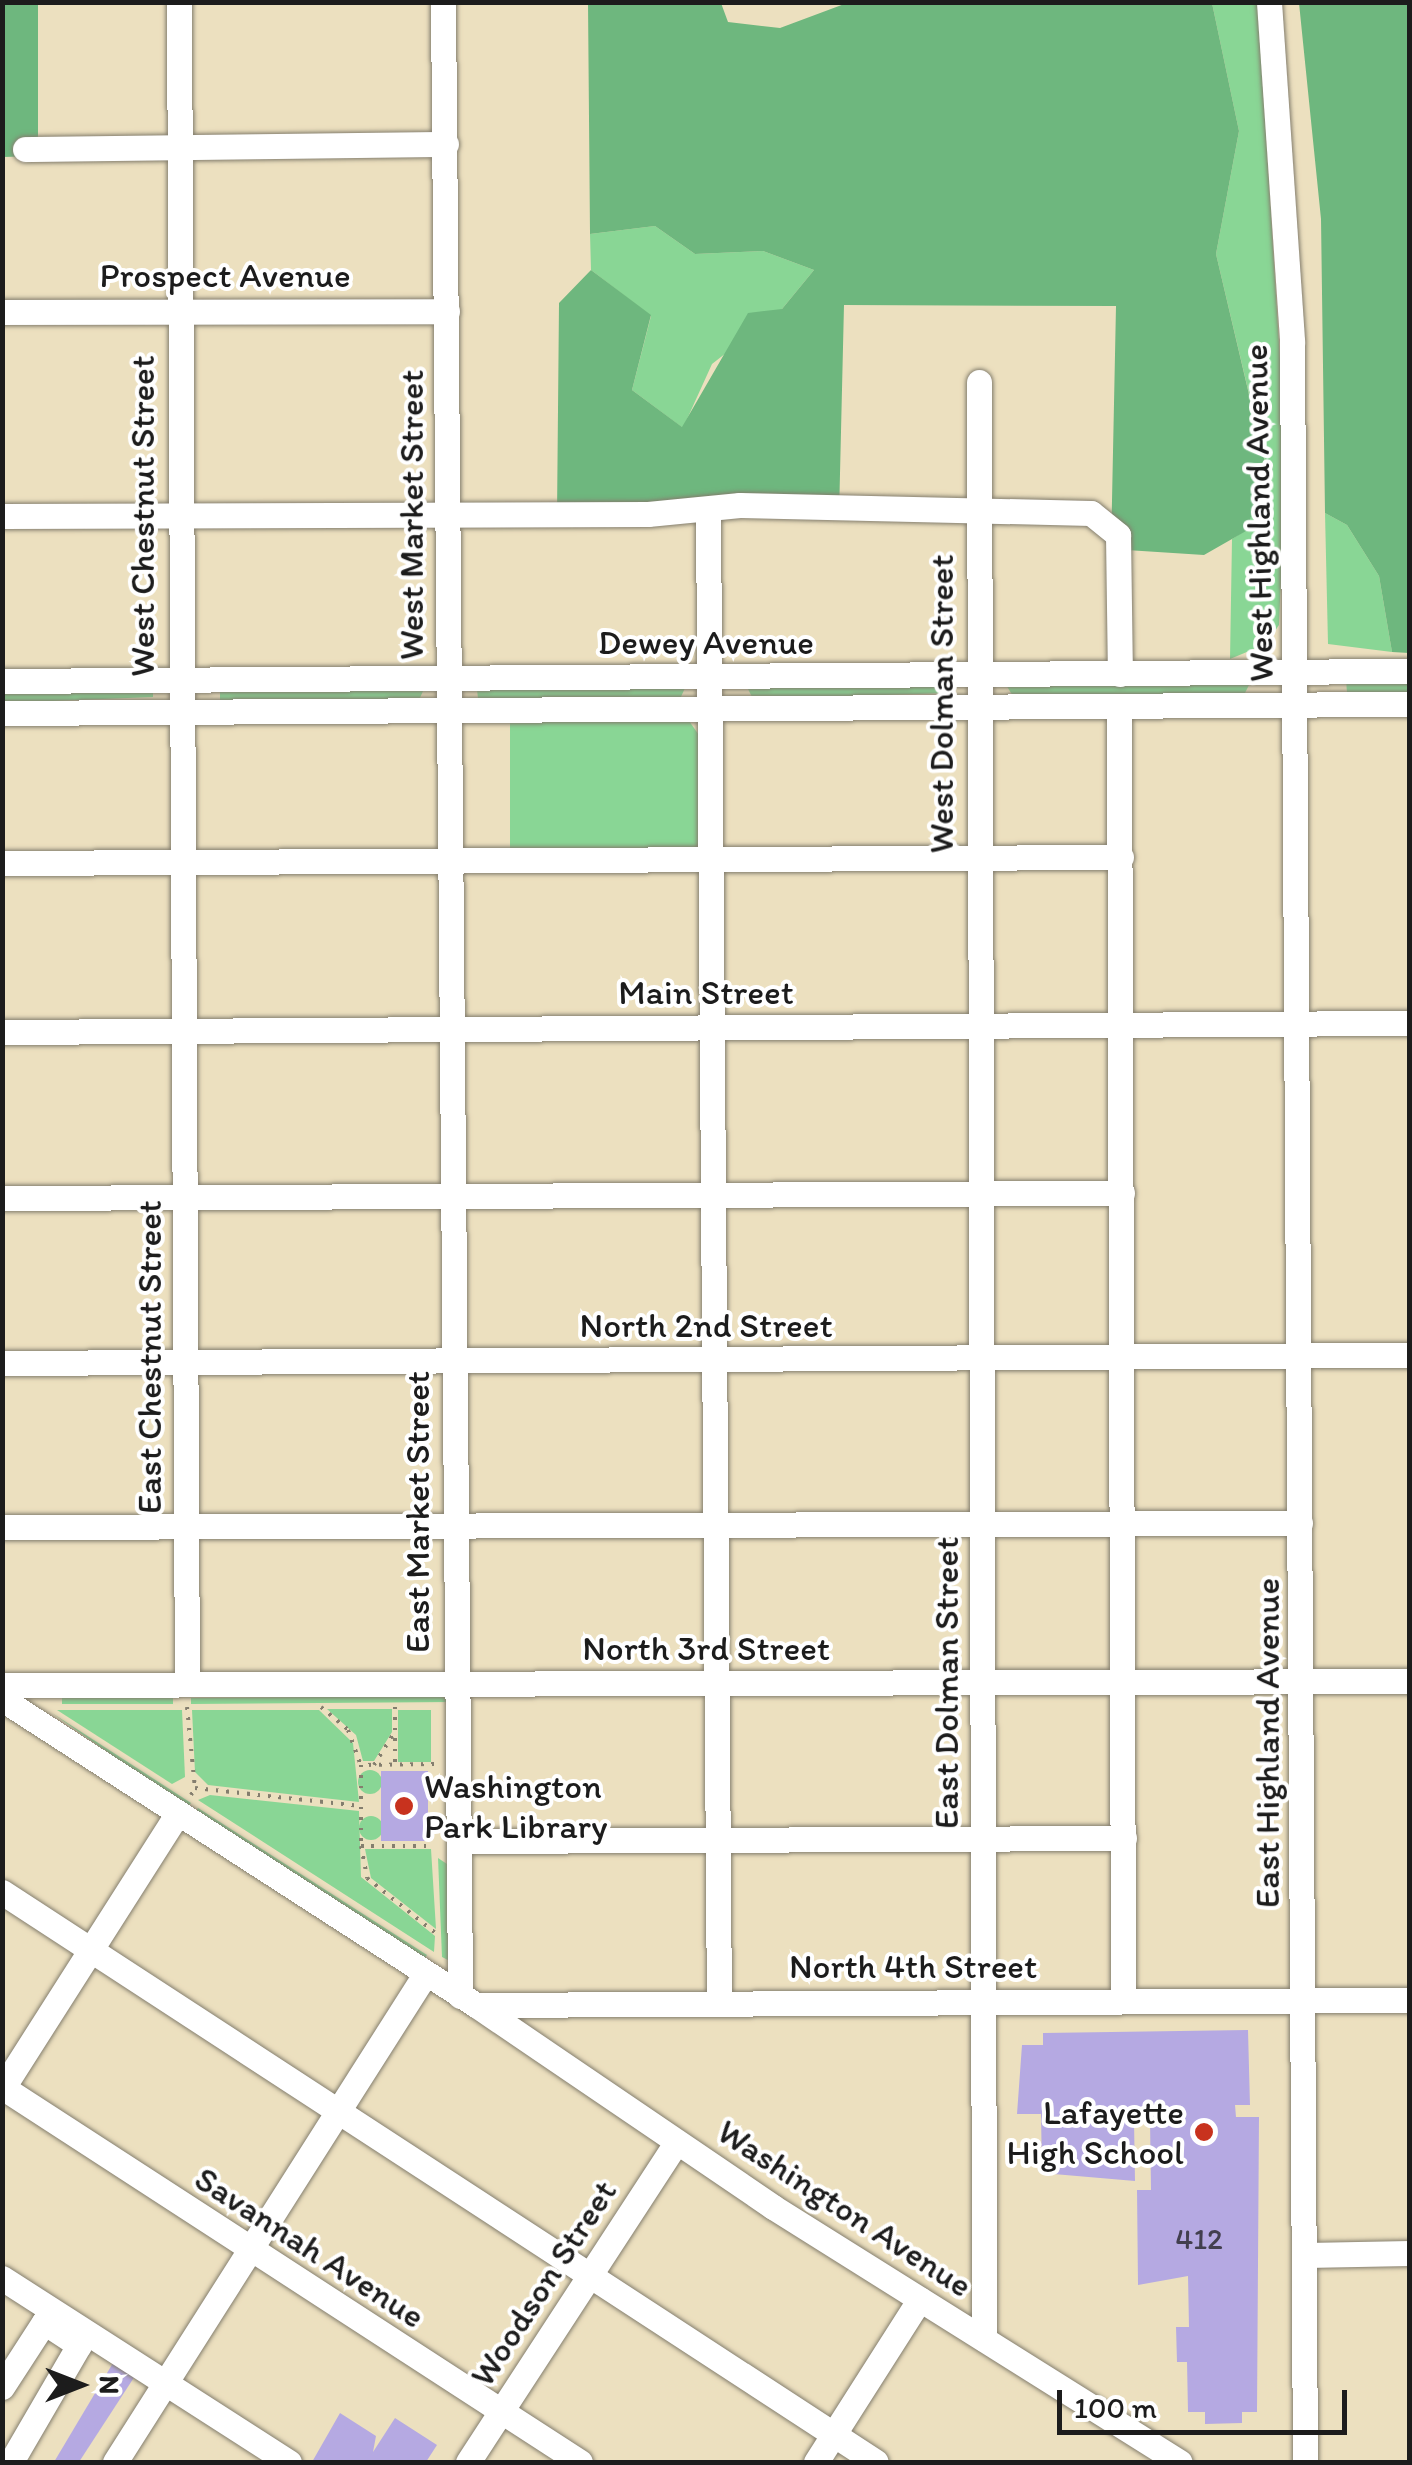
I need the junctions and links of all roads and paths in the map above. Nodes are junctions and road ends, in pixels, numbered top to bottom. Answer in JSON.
{"nodes":[{"id":1,"x":179,"y":2,"type":"edge"},
{"id":2,"x":443,"y":2,"type":"edge"},
{"id":3,"x":1270,"y":2,"type":"edge"},
{"id":4,"x":446,"y":144,"type":"junction"},
{"id":5,"x":179,"y":146,"type":"junction"},
{"id":6,"x":25,"y":149,"type":"dead end"},
{"id":7,"x":176,"y":309,"type":"junction"},
{"id":8,"x":447,"y":311,"type":"junction"},
{"id":9,"x":2,"y":312,"type":"edge"},
{"id":10,"x":979,"y":382,"type":"dead end"},
{"id":11,"x":446,"y":510,"type":"junction"},
{"id":12,"x":974,"y":510,"type":"junction"},
{"id":13,"x":708,"y":513,"type":"junction"},
{"id":14,"x":2,"y":516,"type":"edge"},
{"id":15,"x":179,"y":516,"type":"junction"},
{"id":16,"x":1410,"y":671,"type":"edge"},
{"id":17,"x":1295,"y":673,"type":"junction"},
{"id":18,"x":1120,"y":674,"type":"junction"},
{"id":19,"x":977,"y":676,"type":"junction"},
{"id":20,"x":711,"y":677,"type":"junction"},
{"id":21,"x":444,"y":678,"type":"junction"},
{"id":22,"x":177,"y":681,"type":"junction"},
{"id":23,"x":2,"y":682,"type":"edge"},
{"id":24,"x":1410,"y":704,"type":"edge"},
{"id":25,"x":1119,"y":706,"type":"junction"},
{"id":26,"x":1295,"y":706,"type":"junction"},
{"id":27,"x":976,"y":707,"type":"junction"},
{"id":28,"x":711,"y":709,"type":"junction"},
{"id":29,"x":444,"y":710,"type":"junction"},
{"id":30,"x":177,"y":712,"type":"junction"},
{"id":31,"x":2,"y":713,"type":"edge"},
{"id":32,"x":1121,"y":857,"type":"junction"},
{"id":33,"x":446,"y":858,"type":"junction"},
{"id":34,"x":976,"y":858,"type":"junction"},
{"id":35,"x":712,"y":859,"type":"junction"},
{"id":36,"x":179,"y":862,"type":"junction"},
{"id":37,"x":2,"y":863,"type":"edge"},
{"id":38,"x":1298,"y":1023,"type":"junction"},
{"id":39,"x":1410,"y":1023,"type":"edge"},
{"id":40,"x":1121,"y":1024,"type":"junction"},
{"id":41,"x":978,"y":1026,"type":"junction"},
{"id":42,"x":447,"y":1027,"type":"junction"},
{"id":43,"x":713,"y":1027,"type":"junction"},
{"id":44,"x":184,"y":1030,"type":"junction"},
{"id":45,"x":2,"y":1032,"type":"edge"},
{"id":46,"x":1122,"y":1193,"type":"junction"},
{"id":47,"x":979,"y":1194,"type":"junction"},
{"id":48,"x":714,"y":1196,"type":"junction"},
{"id":49,"x":2,"y":1198,"type":"edge"},
{"id":50,"x":450,"y":1198,"type":"junction"},
{"id":51,"x":183,"y":1199,"type":"junction"},
{"id":52,"x":1410,"y":1355,"type":"edge"},
{"id":53,"x":1299,"y":1356,"type":"junction"},
{"id":54,"x":980,"y":1358,"type":"junction"},
{"id":55,"x":1121,"y":1358,"type":"junction"},
{"id":56,"x":452,"y":1360,"type":"junction"},
{"id":57,"x":714,"y":1360,"type":"junction"},
{"id":58,"x":184,"y":1362,"type":"junction"},
{"id":59,"x":2,"y":1363,"type":"edge"},
{"id":60,"x":980,"y":1523,"type":"junction"},
{"id":61,"x":1300,"y":1523,"type":"junction"},
{"id":62,"x":1123,"y":1524,"type":"junction"},
{"id":63,"x":2,"y":1526,"type":"edge"},
{"id":64,"x":714,"y":1526,"type":"junction"},
{"id":65,"x":185,"y":1527,"type":"junction"},
{"id":66,"x":452,"y":1528,"type":"junction"},
{"id":67,"x":1125,"y":1680,"type":"junction"},
{"id":68,"x":1302,"y":1680,"type":"junction"},
{"id":69,"x":1410,"y":1680,"type":"edge"},
{"id":70,"x":980,"y":1681,"type":"junction"},
{"id":71,"x":715,"y":1682,"type":"junction"},
{"id":72,"x":2,"y":1685,"type":"edge"},
{"id":73,"x":452,"y":1685,"type":"junction"},
{"id":74,"x":187,"y":1696,"type":"junction"},
{"id":75,"x":2,"y":1699,"type":"edge"},
{"id":76,"x":320,"y":1707,"type":"dead end"},
{"id":77,"x":395,"y":1707,"type":"dead end"},
{"id":78,"x":395,"y":1732,"type":"junction"},
{"id":79,"x":374,"y":1764,"type":"junction"},
{"id":80,"x":396,"y":1764,"type":"junction"},
{"id":81,"x":434,"y":1764,"type":"dead end"},
{"id":82,"x":361,"y":1765,"type":"junction"},
{"id":83,"x":195,"y":1788,"type":"junction"},
{"id":84,"x":361,"y":1806,"type":"junction"},
{"id":85,"x":182,"y":1807,"type":"junction"},
{"id":86,"x":1124,"y":1838,"type":"junction"},
{"id":87,"x":718,"y":1839,"type":"junction"},
{"id":88,"x":982,"y":1840,"type":"junction"},
{"id":89,"x":447,"y":1844,"type":"junction"},
{"id":90,"x":362,"y":1846,"type":"junction"},
{"id":91,"x":2,"y":1892,"type":"edge"},
{"id":92,"x":438,"y":1935,"type":"dead end"},
{"id":93,"x":92,"y":1952,"type":"junction"},
{"id":94,"x":424,"y":1976,"type":"junction"},
{"id":95,"x":982,"y":1999,"type":"junction"},
{"id":96,"x":1123,"y":2000,"type":"junction"},
{"id":97,"x":1304,"y":2000,"type":"junction"},
{"id":98,"x":1410,"y":2000,"type":"edge"},
{"id":99,"x":468,"y":2001,"type":"junction"},
{"id":100,"x":720,"y":2002,"type":"junction"},
{"id":101,"x":3,"y":2088,"type":"edge"},
{"id":102,"x":338,"y":2114,"type":"junction"},
{"id":103,"x":677,"y":2142,"type":"junction"},
{"id":104,"x":252,"y":2252,"type":"junction"},
{"id":105,"x":1410,"y":2254,"type":"edge"},
{"id":106,"x":1305,"y":2255,"type":"junction"},
{"id":107,"x":589,"y":2276,"type":"junction"},
{"id":108,"x":2,"y":2278,"type":"edge"},
{"id":109,"x":920,"y":2299,"type":"junction"},
{"id":110,"x":984,"y":2339,"type":"junction"},
{"id":111,"x":168,"y":2382,"type":"junction"},
{"id":112,"x":2,"y":2387,"type":"edge"},
{"id":113,"x":500,"y":2411,"type":"junction"},
{"id":114,"x":834,"y":2436,"type":"junction"},
{"id":115,"x":1176,"y":2461,"type":"edge"},
{"id":116,"x":10,"y":2462,"type":"edge"},
{"id":117,"x":115,"y":2462,"type":"edge"},
{"id":118,"x":289,"y":2462,"type":"edge"},
{"id":119,"x":468,"y":2462,"type":"edge"},
{"id":120,"x":580,"y":2462,"type":"edge"},
{"id":121,"x":816,"y":2462,"type":"edge"},
{"id":122,"x":876,"y":2462,"type":"edge"},
{"id":123,"x":1305,"y":2462,"type":"edge"}],
"edges":[{"from":1,"to":5,"type":"street","name":"West Chestnut Street"},
{"from":2,"to":4,"type":"street","name":"West Market Street"},
{"from":3,"to":17,"type":"street","name":"West Highland Avenue"},
{"from":4,"to":5,"type":"street"},
{"from":4,"to":8,"type":"street","name":"West Market Street"},
{"from":5,"to":6,"type":"street"},
{"from":5,"to":7,"type":"street","name":"West Chestnut Street"},
{"from":7,"to":8,"type":"street","name":"Prospect Avenue"},
{"from":7,"to":9,"type":"street","name":"Prospect Avenue"},
{"from":7,"to":15,"type":"street","name":"West Chestnut Street"},
{"from":8,"to":11,"type":"street","name":"West Market Street"},
{"from":10,"to":12,"type":"street","name":"West Dolman Street"},
{"from":11,"to":13,"type":"street"},
{"from":11,"to":15,"type":"street"},
{"from":11,"to":21,"type":"street","name":"West Market Street"},
{"from":12,"to":13,"type":"street"},
{"from":12,"to":18,"type":"street"},
{"from":12,"to":19,"type":"street","name":"West Dolman Street"},
{"from":13,"to":20,"type":"street"},
{"from":14,"to":15,"type":"street"},
{"from":15,"to":22,"type":"street","name":"West Chestnut Street"},
{"from":16,"to":17,"type":"street","name":"Dewey Avenue"},
{"from":17,"to":18,"type":"street","name":"Dewey Avenue"},
{"from":17,"to":26,"type":"street","name":"West Highland Avenue"},
{"from":18,"to":19,"type":"street","name":"Dewey Avenue"},
{"from":19,"to":20,"type":"street","name":"Dewey Avenue"},
{"from":19,"to":27,"type":"street","name":"West Dolman Street"},
{"from":20,"to":21,"type":"street","name":"Dewey Avenue"},
{"from":20,"to":28,"type":"street"},
{"from":21,"to":22,"type":"street","name":"Dewey Avenue"},
{"from":21,"to":29,"type":"street","name":"West Market Street"},
{"from":22,"to":23,"type":"street","name":"Dewey Avenue"},
{"from":22,"to":30,"type":"street","name":"West Chestnut Street"},
{"from":24,"to":26,"type":"street","name":"Dewey Avenue"},
{"from":25,"to":26,"type":"street","name":"Dewey Avenue"},
{"from":25,"to":27,"type":"street","name":"Dewey Avenue"},
{"from":25,"to":32,"type":"street"},
{"from":26,"to":38,"type":"street","name":"West Highland Avenue"},
{"from":27,"to":28,"type":"street","name":"Dewey Avenue"},
{"from":27,"to":34,"type":"street","name":"West Dolman Street"},
{"from":28,"to":29,"type":"street","name":"Dewey Avenue"},
{"from":28,"to":35,"type":"street"},
{"from":29,"to":30,"type":"street","name":"Dewey Avenue"},
{"from":29,"to":33,"type":"street","name":"West Market Street"},
{"from":30,"to":31,"type":"street","name":"Dewey Avenue"},
{"from":30,"to":36,"type":"street","name":"West Chestnut Street"},
{"from":32,"to":34,"type":"street"},
{"from":32,"to":40,"type":"street"},
{"from":33,"to":35,"type":"street"},
{"from":33,"to":36,"type":"street"},
{"from":33,"to":42,"type":"street","name":"West Market Street"},
{"from":34,"to":35,"type":"street"},
{"from":34,"to":41,"type":"street","name":"West Dolman Street"},
{"from":35,"to":43,"type":"street"},
{"from":36,"to":37,"type":"street"},
{"from":36,"to":44,"type":"street","name":"West Chestnut Street"},
{"from":38,"to":39,"type":"street","name":"Main Street"},
{"from":38,"to":40,"type":"street","name":"Main Street"},
{"from":38,"to":53,"type":"street","name":"East Highland Avenue"},
{"from":40,"to":41,"type":"street","name":"Main Street"},
{"from":40,"to":46,"type":"street"},
{"from":41,"to":43,"type":"street","name":"Main Street"},
{"from":41,"to":47,"type":"street","name":"East Dolman Street"},
{"from":42,"to":43,"type":"street","name":"Main Street"},
{"from":42,"to":44,"type":"street","name":"Main Street"},
{"from":42,"to":50,"type":"street","name":"East Market Street"},
{"from":43,"to":48,"type":"street"},
{"from":44,"to":45,"type":"street","name":"Main Street"},
{"from":44,"to":51,"type":"street","name":"East Chestnut Street"},
{"from":46,"to":47,"type":"street"},
{"from":46,"to":55,"type":"street"},
{"from":47,"to":48,"type":"street"},
{"from":47,"to":54,"type":"street","name":"East Dolman Street"},
{"from":48,"to":50,"type":"street"},
{"from":48,"to":57,"type":"street"},
{"from":49,"to":51,"type":"street"},
{"from":50,"to":51,"type":"street"},
{"from":50,"to":56,"type":"street","name":"East Market Street"},
{"from":51,"to":58,"type":"street","name":"East Chestnut Street"},
{"from":52,"to":53,"type":"street","name":"North 2nd Street"},
{"from":53,"to":55,"type":"street","name":"North 2nd Street"},
{"from":53,"to":61,"type":"street","name":"East Highland Avenue"},
{"from":54,"to":55,"type":"street","name":"North 2nd Street"},
{"from":54,"to":57,"type":"street","name":"North 2nd Street"},
{"from":54,"to":60,"type":"street","name":"East Dolman Street"},
{"from":55,"to":62,"type":"street"},
{"from":56,"to":57,"type":"street","name":"North 2nd Street"},
{"from":56,"to":58,"type":"street","name":"North 2nd Street"},
{"from":56,"to":66,"type":"street","name":"East Market Street"},
{"from":57,"to":64,"type":"street"},
{"from":58,"to":59,"type":"street","name":"North 2nd Street"},
{"from":58,"to":65,"type":"street","name":"East Chestnut Street"},
{"from":60,"to":62,"type":"street"},
{"from":60,"to":64,"type":"street"},
{"from":60,"to":70,"type":"street","name":"East Dolman Street"},
{"from":61,"to":62,"type":"street"},
{"from":61,"to":68,"type":"street","name":"East Highland Avenue"},
{"from":62,"to":67,"type":"street"},
{"from":63,"to":65,"type":"street"},
{"from":64,"to":66,"type":"street"},
{"from":64,"to":71,"type":"street"},
{"from":65,"to":66,"type":"street"},
{"from":65,"to":74,"type":"street","name":"East Chestnut Street"},
{"from":66,"to":73,"type":"street","name":"East Market Street"},
{"from":67,"to":68,"type":"street","name":"North 3rd Street"},
{"from":67,"to":70,"type":"street","name":"North 3rd Street"},
{"from":67,"to":86,"type":"street"},
{"from":68,"to":69,"type":"street","name":"North 3rd Street"},
{"from":68,"to":97,"type":"street","name":"East Highland Avenue"},
{"from":70,"to":71,"type":"street","name":"North 3rd Street"},
{"from":70,"to":88,"type":"street","name":"East Dolman Street"},
{"from":71,"to":73,"type":"street","name":"North 3rd Street"},
{"from":71,"to":87,"type":"street"},
{"from":72,"to":74,"type":"street","name":"North 3rd Street"},
{"from":73,"to":74,"type":"street","name":"North 3rd Street"},
{"from":73,"to":89,"type":"street","name":"East Market Street"},
{"from":74,"to":83,"type":"path"},
{"from":75,"to":85,"type":"street"},
{"from":76,"to":82,"type":"path"},
{"from":77,"to":78,"type":"path"},
{"from":78,"to":79,"type":"path"},
{"from":78,"to":80,"type":"path"},
{"from":79,"to":80,"type":"path"},
{"from":79,"to":82,"type":"path"},
{"from":80,"to":81,"type":"path"},
{"from":82,"to":84,"type":"path"},
{"from":83,"to":84,"type":"path"},
{"from":83,"to":85,"type":"path"},
{"from":84,"to":90,"type":"path"},
{"from":85,"to":93,"type":"street"},
{"from":85,"to":94,"type":"street"},
{"from":86,"to":88,"type":"street"},
{"from":86,"to":96,"type":"street"},
{"from":87,"to":88,"type":"street"},
{"from":87,"to":89,"type":"street"},
{"from":87,"to":100,"type":"street"},
{"from":88,"to":95,"type":"street","name":"East Dolman Street"},
{"from":89,"to":90,"type":"path"},
{"from":89,"to":99,"type":"street","name":"East Market Street"},
{"from":90,"to":92,"type":"path"},
{"from":91,"to":93,"type":"street"},
{"from":93,"to":101,"type":"street"},
{"from":93,"to":102,"type":"street"},
{"from":94,"to":99,"type":"street","name":"North 4th Street"},
{"from":94,"to":102,"type":"street"},
{"from":95,"to":96,"type":"street","name":"North 4th Street"},
{"from":95,"to":100,"type":"street","name":"North 4th Street"},
{"from":95,"to":110,"type":"street","name":"East Dolman Street"},
{"from":96,"to":97,"type":"street","name":"North 4th Street"},
{"from":97,"to":98,"type":"street","name":"North 4th Street"},
{"from":97,"to":106,"type":"street","name":"East Highland Avenue"},
{"from":99,"to":100,"type":"street","name":"North 4th Street"},
{"from":99,"to":103,"type":"street","name":"Washington Avenue"},
{"from":101,"to":104,"type":"street","name":"Savannah Avenue"},
{"from":102,"to":104,"type":"street"},
{"from":102,"to":107,"type":"street"},
{"from":103,"to":107,"type":"street","name":"Woodson Street"},
{"from":103,"to":109,"type":"street","name":"Washington Avenue"},
{"from":104,"to":111,"type":"street"},
{"from":104,"to":113,"type":"street","name":"Savannah Avenue"},
{"from":105,"to":106,"type":"street"},
{"from":106,"to":123,"type":"street","name":"East Highland Avenue"},
{"from":107,"to":113,"type":"street","name":"Woodson Street"},
{"from":107,"to":114,"type":"street"},
{"from":108,"to":111,"type":"street"},
{"from":109,"to":110,"type":"street","name":"Washington Avenue"},
{"from":109,"to":114,"type":"street"},
{"from":110,"to":115,"type":"street","name":"Washington Avenue"},
{"from":111,"to":117,"type":"street"},
{"from":111,"to":118,"type":"street"},
{"from":112,"to":116,"type":"street"},
{"from":113,"to":119,"type":"street","name":"Woodson Street"},
{"from":113,"to":120,"type":"street","name":"Savannah Avenue"},
{"from":114,"to":121,"type":"street"},
{"from":114,"to":122,"type":"street"}]}
